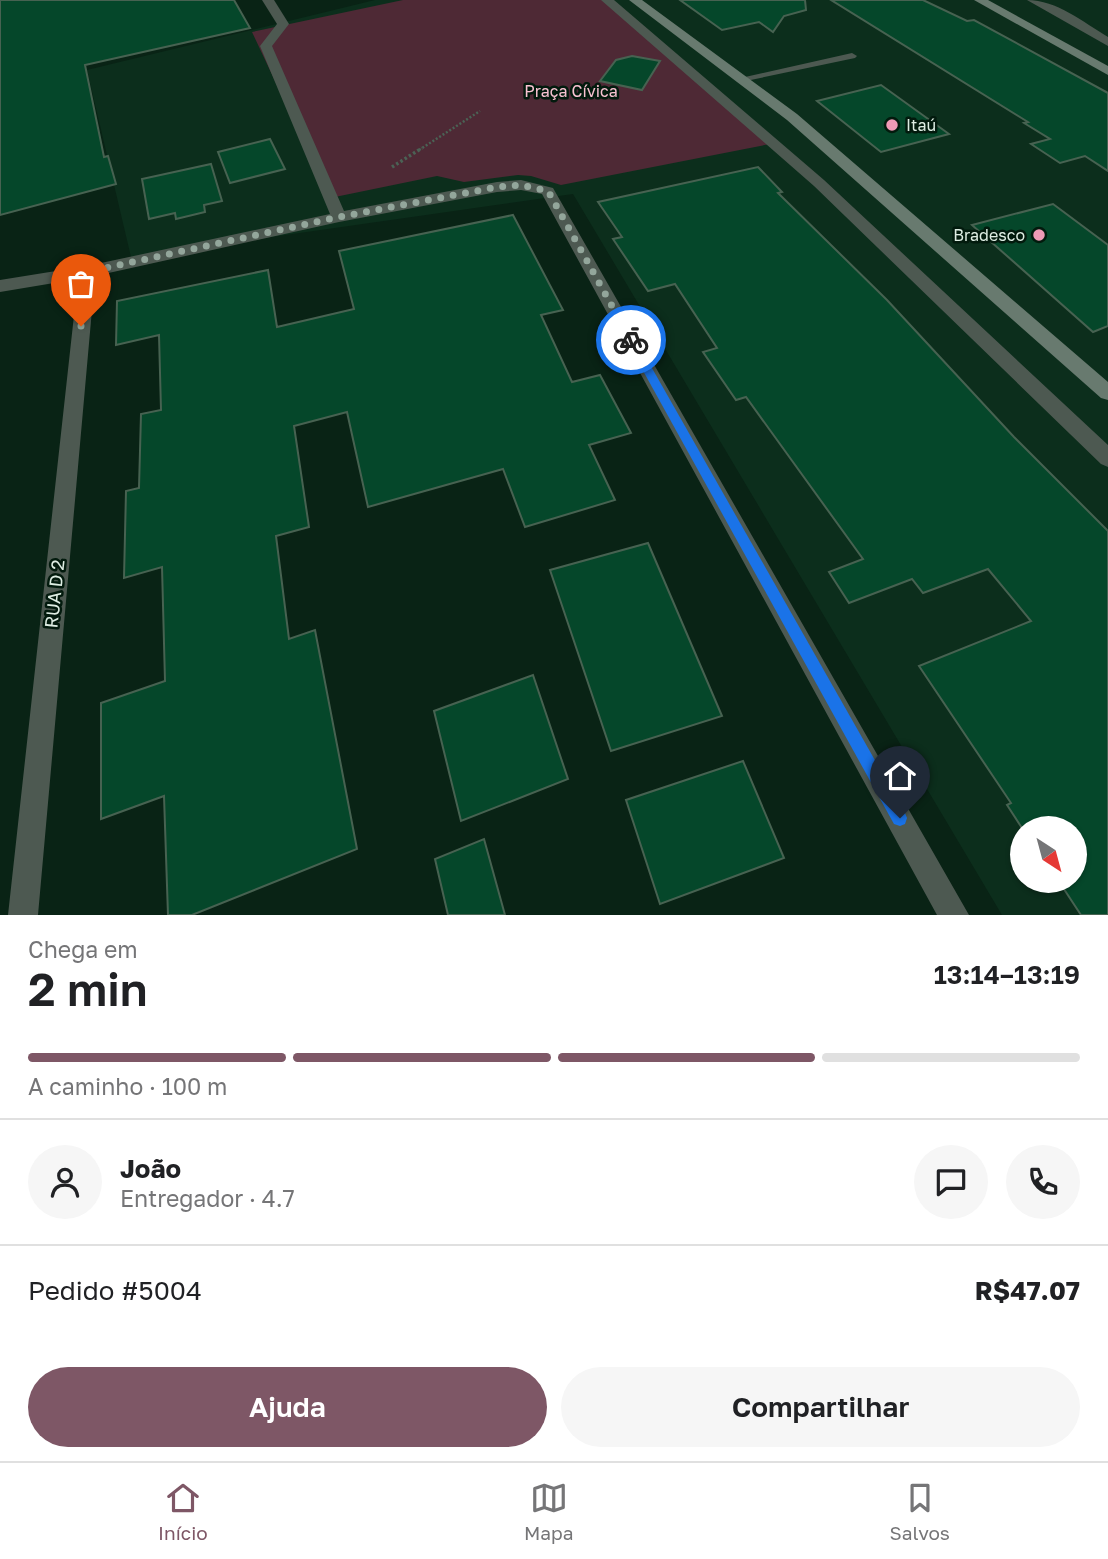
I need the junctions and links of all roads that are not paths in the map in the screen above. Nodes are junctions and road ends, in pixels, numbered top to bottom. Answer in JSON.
{"nodes":[{"id":1,"x":268,"y":0,"type":"edge"},
{"id":2,"x":607,"y":0,"type":"edge"},
{"id":3,"x":635,"y":0,"type":"edge"},
{"id":4,"x":980,"y":0,"type":"edge"},
{"id":5,"x":1033,"y":0,"type":"edge"},
{"id":6,"x":1108,"y":42,"type":"edge"},
{"id":7,"x":852,"y":56,"type":"dead end"},
{"id":8,"x":1108,"y":71,"type":"edge"},
{"id":9,"x":741,"y":79,"type":"junction"},
{"id":10,"x":339,"y":217,"type":"junction"},
{"id":11,"x":87,"y":272,"type":"junction"},
{"id":12,"x":0,"y":286,"type":"edge"},
{"id":13,"x":1108,"y":393,"type":"edge"},
{"id":14,"x":1108,"y":458,"type":"edge"},
{"id":15,"x":23,"y":915,"type":"edge"},
{"id":16,"x":954,"y":915,"type":"edge"}],
"edges":[{"from":1,"to":10,"type":"street"},
{"from":2,"to":14,"type":"street"},
{"from":3,"to":9,"type":"street"},
{"from":4,"to":8,"type":"street"},
{"from":5,"to":6,"type":"street"},
{"from":7,"to":9,"type":"lane"},
{"from":9,"to":13,"type":"street"},
{"from":10,"to":11,"type":"street"},
{"from":10,"to":16,"type":"street"},
{"from":11,"to":12,"type":"street"},
{"from":11,"to":15,"type":"street","name":"RUA D 2"}]}
